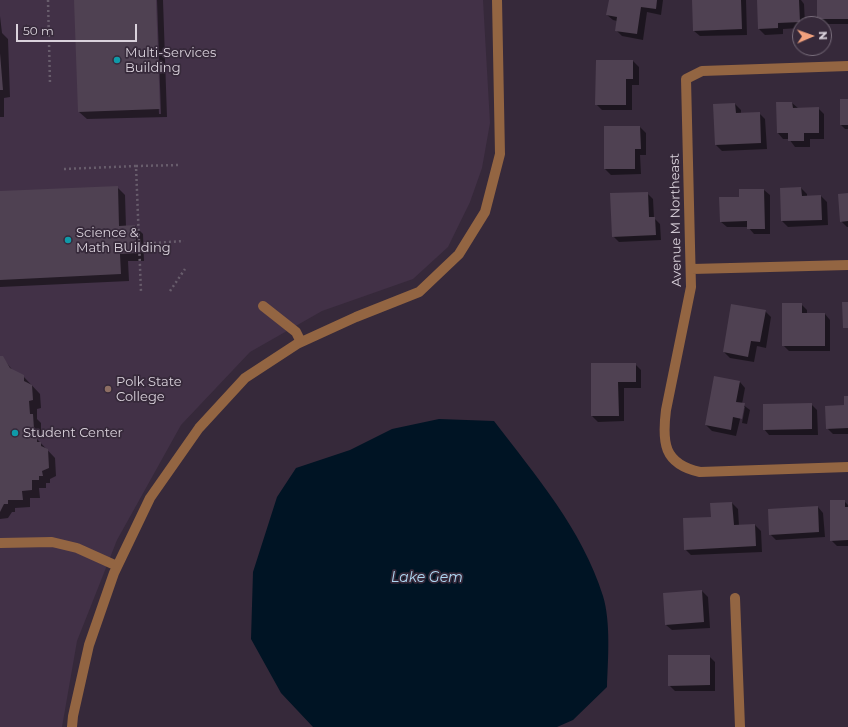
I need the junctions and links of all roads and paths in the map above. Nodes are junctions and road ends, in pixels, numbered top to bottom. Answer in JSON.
{"nodes":[{"id":1,"x":48,"y":0,"type":"edge"},
{"id":2,"x":497,"y":0,"type":"edge"},
{"id":3,"x":848,"y":66,"type":"edge"},
{"id":4,"x":50,"y":84,"type":"dead end"},
{"id":5,"x":180,"y":164,"type":"dead end"},
{"id":6,"x":136,"y":166,"type":"junction"},
{"id":7,"x":64,"y":169,"type":"dead end"},
{"id":8,"x":184,"y":241,"type":"dead end"},
{"id":9,"x":139,"y":244,"type":"junction"},
{"id":10,"x":848,"y":265,"type":"edge"},
{"id":11,"x":185,"y":269,"type":"dead end"},
{"id":12,"x":692,"y":269,"type":"junction"},
{"id":13,"x":141,"y":292,"type":"dead end"},
{"id":14,"x":170,"y":292,"type":"dead end"},
{"id":15,"x":263,"y":306,"type":"dead end"},
{"id":16,"x":301,"y":342,"type":"junction"},
{"id":17,"x":848,"y":467,"type":"edge"},
{"id":18,"x":0,"y":543,"type":"edge"},
{"id":19,"x":117,"y":566,"type":"junction"},
{"id":20,"x":735,"y":598,"type":"dead end"},
{"id":21,"x":72,"y":727,"type":"edge"},
{"id":22,"x":740,"y":727,"type":"edge"}],
"edges":[{"from":1,"to":4,"type":"path"},
{"from":2,"to":16,"type":"street"},
{"from":3,"to":12,"type":"street","name":"Avenue M Northeast"},
{"from":5,"to":6,"type":"path"},
{"from":6,"to":7,"type":"path"},
{"from":6,"to":9,"type":"path"},
{"from":8,"to":9,"type":"path"},
{"from":9,"to":13,"type":"path"},
{"from":10,"to":12,"type":"street"},
{"from":11,"to":14,"type":"path"},
{"from":12,"to":17,"type":"street","name":"Avenue M Northeast"},
{"from":15,"to":16,"type":"street"},
{"from":16,"to":19,"type":"street"},
{"from":18,"to":19,"type":"street"},
{"from":19,"to":21,"type":"street"},
{"from":20,"to":22,"type":"street"}]}
